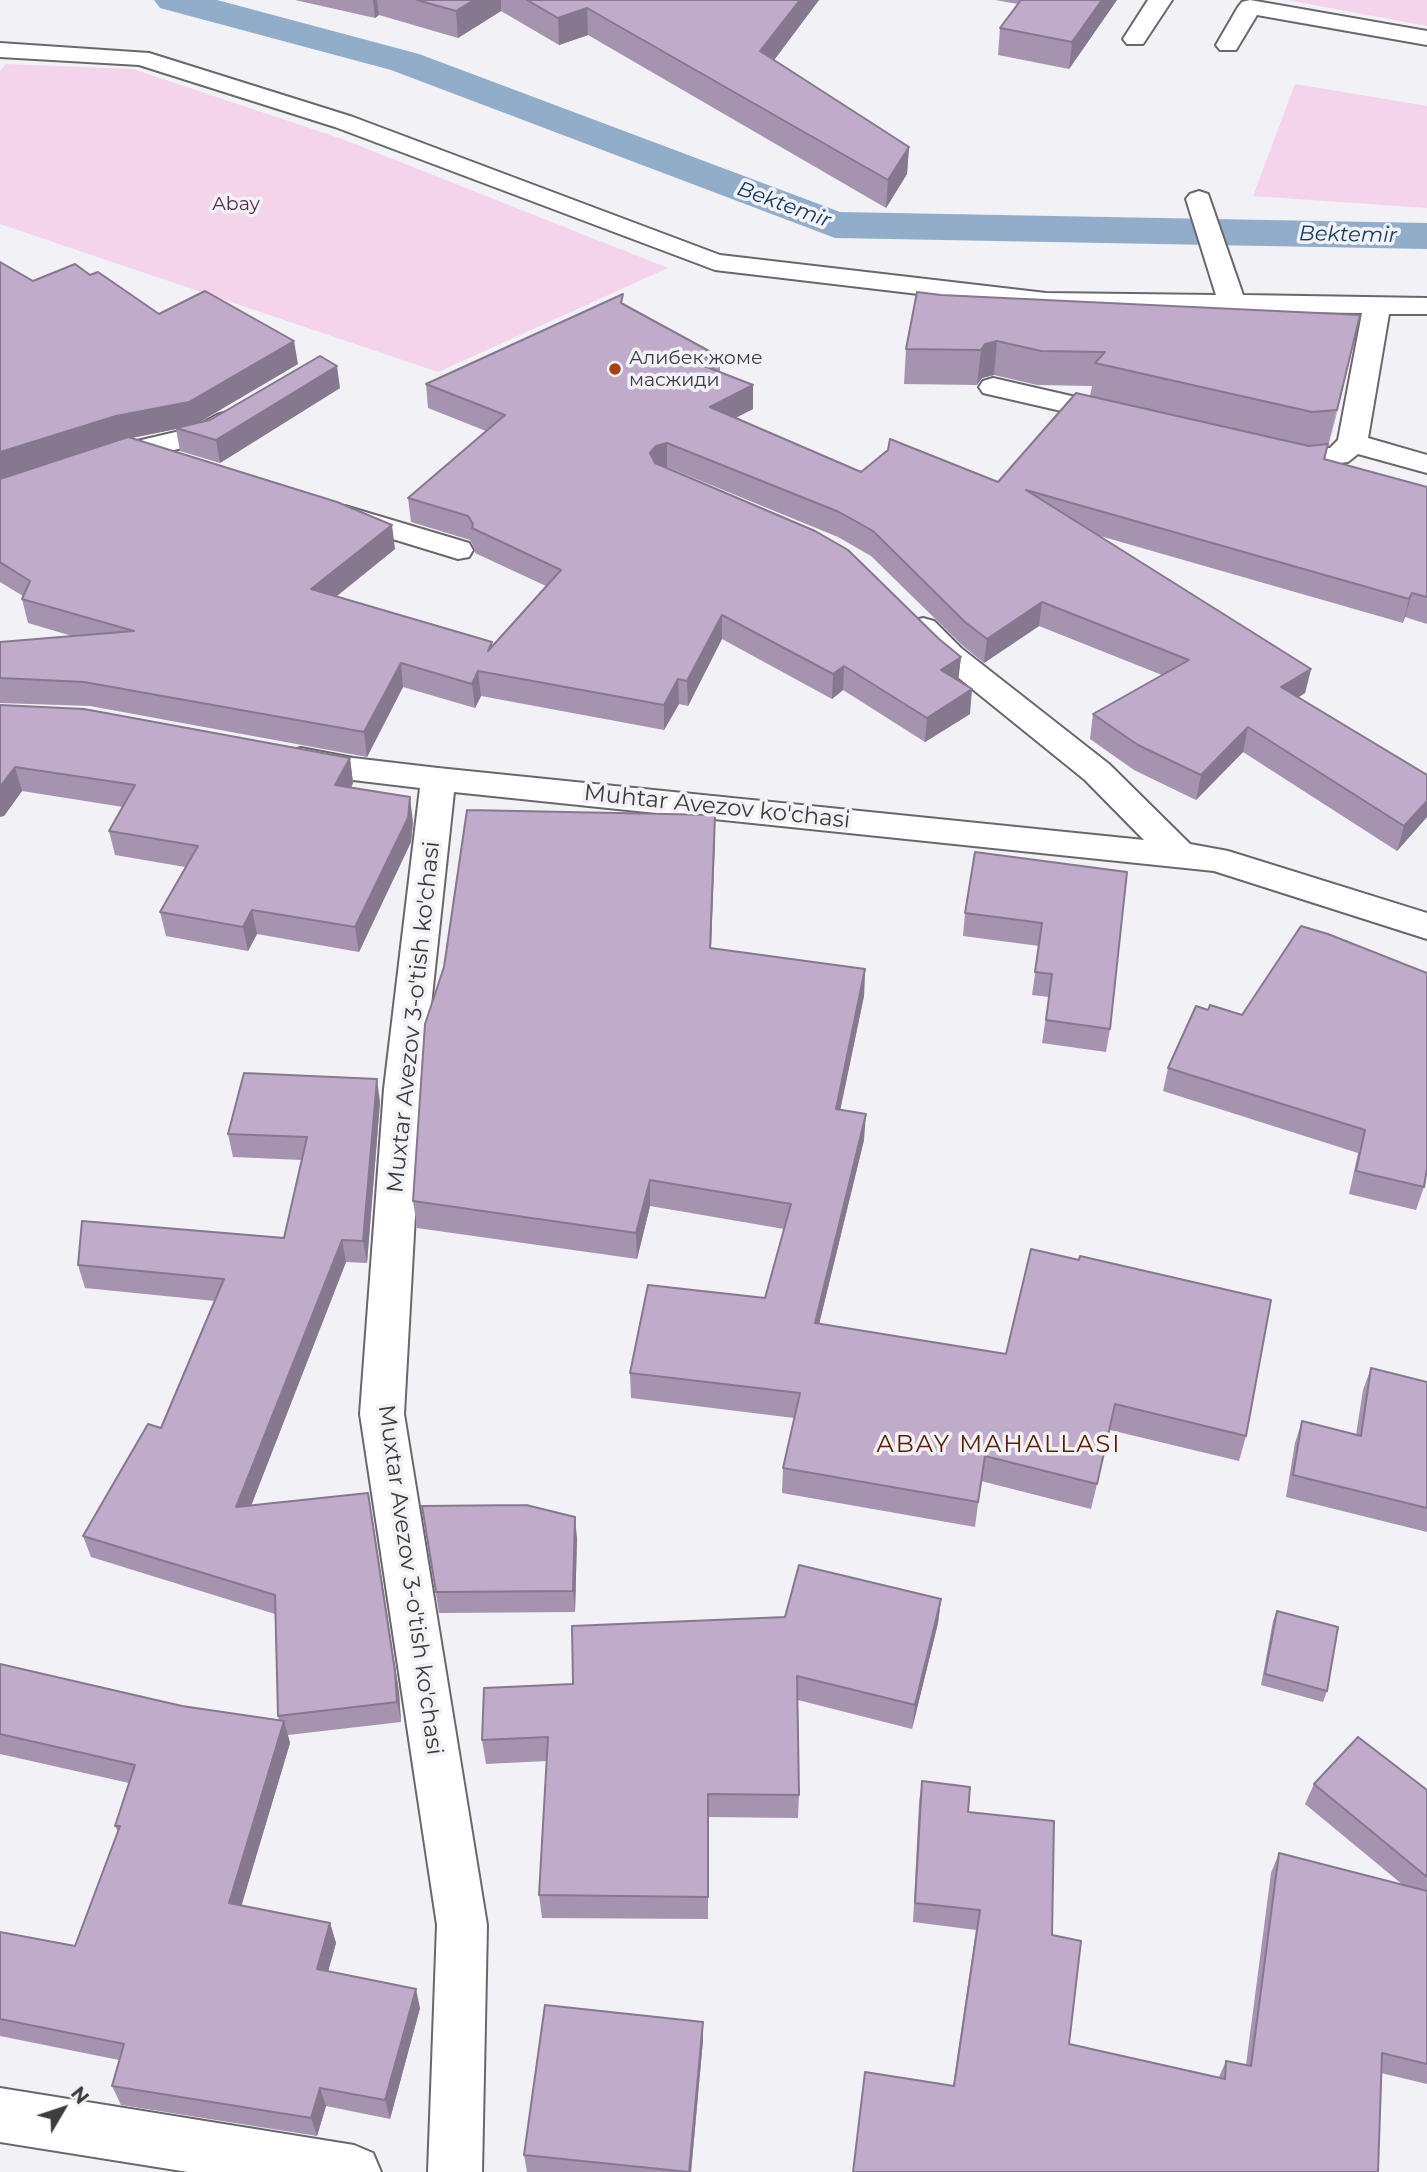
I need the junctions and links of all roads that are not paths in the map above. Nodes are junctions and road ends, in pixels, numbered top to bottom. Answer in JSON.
{"nodes":[{"id":1,"x":1160,"y":0,"type":"edge"},
{"id":2,"x":1427,"y":38,"type":"edge"},
{"id":3,"x":1135,"y":39,"type":"dead end"},
{"id":4,"x":1228,"y":45,"type":"dead end"},
{"id":5,"x":0,"y":50,"type":"edge"},
{"id":6,"x":1199,"y":199,"type":"dead end"},
{"id":7,"x":1232,"y":304,"type":"junction"},
{"id":8,"x":1377,"y":306,"type":"junction"},
{"id":9,"x":1427,"y":306,"type":"edge"},
{"id":10,"x":993,"y":387,"type":"edge"},
{"id":11,"x":250,"y":407,"type":"edge"},
{"id":12,"x":1143,"y":421,"type":"edge"},
{"id":13,"x":1352,"y":443,"type":"junction"},
{"id":14,"x":1251,"y":446,"type":"edge"},
{"id":15,"x":132,"y":449,"type":"junction"},
{"id":16,"x":80,"y":464,"type":"edge"},
{"id":17,"x":1427,"y":464,"type":"edge"},
{"id":18,"x":184,"y":465,"type":"edge"},
{"id":19,"x":315,"y":506,"type":"edge"},
{"id":20,"x":458,"y":550,"type":"dead end"},
{"id":21,"x":905,"y":609,"type":"edge"},
{"id":22,"x":274,"y":754,"type":"edge"},
{"id":23,"x":438,"y":779,"type":"junction"},
{"id":24,"x":1181,"y":856,"type":"junction"},
{"id":25,"x":1427,"y":926,"type":"edge"},
{"id":26,"x":0,"y":2115,"type":"edge"},
{"id":27,"x":354,"y":2172,"type":"edge"},
{"id":28,"x":456,"y":2172,"type":"edge"}],
"edges":[{"from":1,"to":3,"type":"street"},
{"from":2,"to":4,"type":"street"},
{"from":5,"to":7,"type":"street"},
{"from":6,"to":7,"type":"street"},
{"from":7,"to":8,"type":"street"},
{"from":8,"to":9,"type":"street"},
{"from":8,"to":13,"type":"street"},
{"from":10,"to":12,"type":"street"},
{"from":11,"to":15,"type":"street"},
{"from":13,"to":14,"type":"street"},
{"from":13,"to":17,"type":"street"},
{"from":15,"to":16,"type":"street"},
{"from":15,"to":18,"type":"street"},
{"from":19,"to":20,"type":"street"},
{"from":21,"to":24,"type":"street"},
{"from":22,"to":23,"type":"street","name":"Muhtar Avezov ko'chasi"},
{"from":23,"to":24,"type":"street","name":"Muhtar Avezov ko'chasi"},
{"from":23,"to":28,"type":"street","name":"Muxtar Avezov 3-o'tish ko'chasi"},
{"from":24,"to":25,"type":"street","name":"Muhtar Avezov ko'chasi"},
{"from":26,"to":27,"type":"street"}]}
